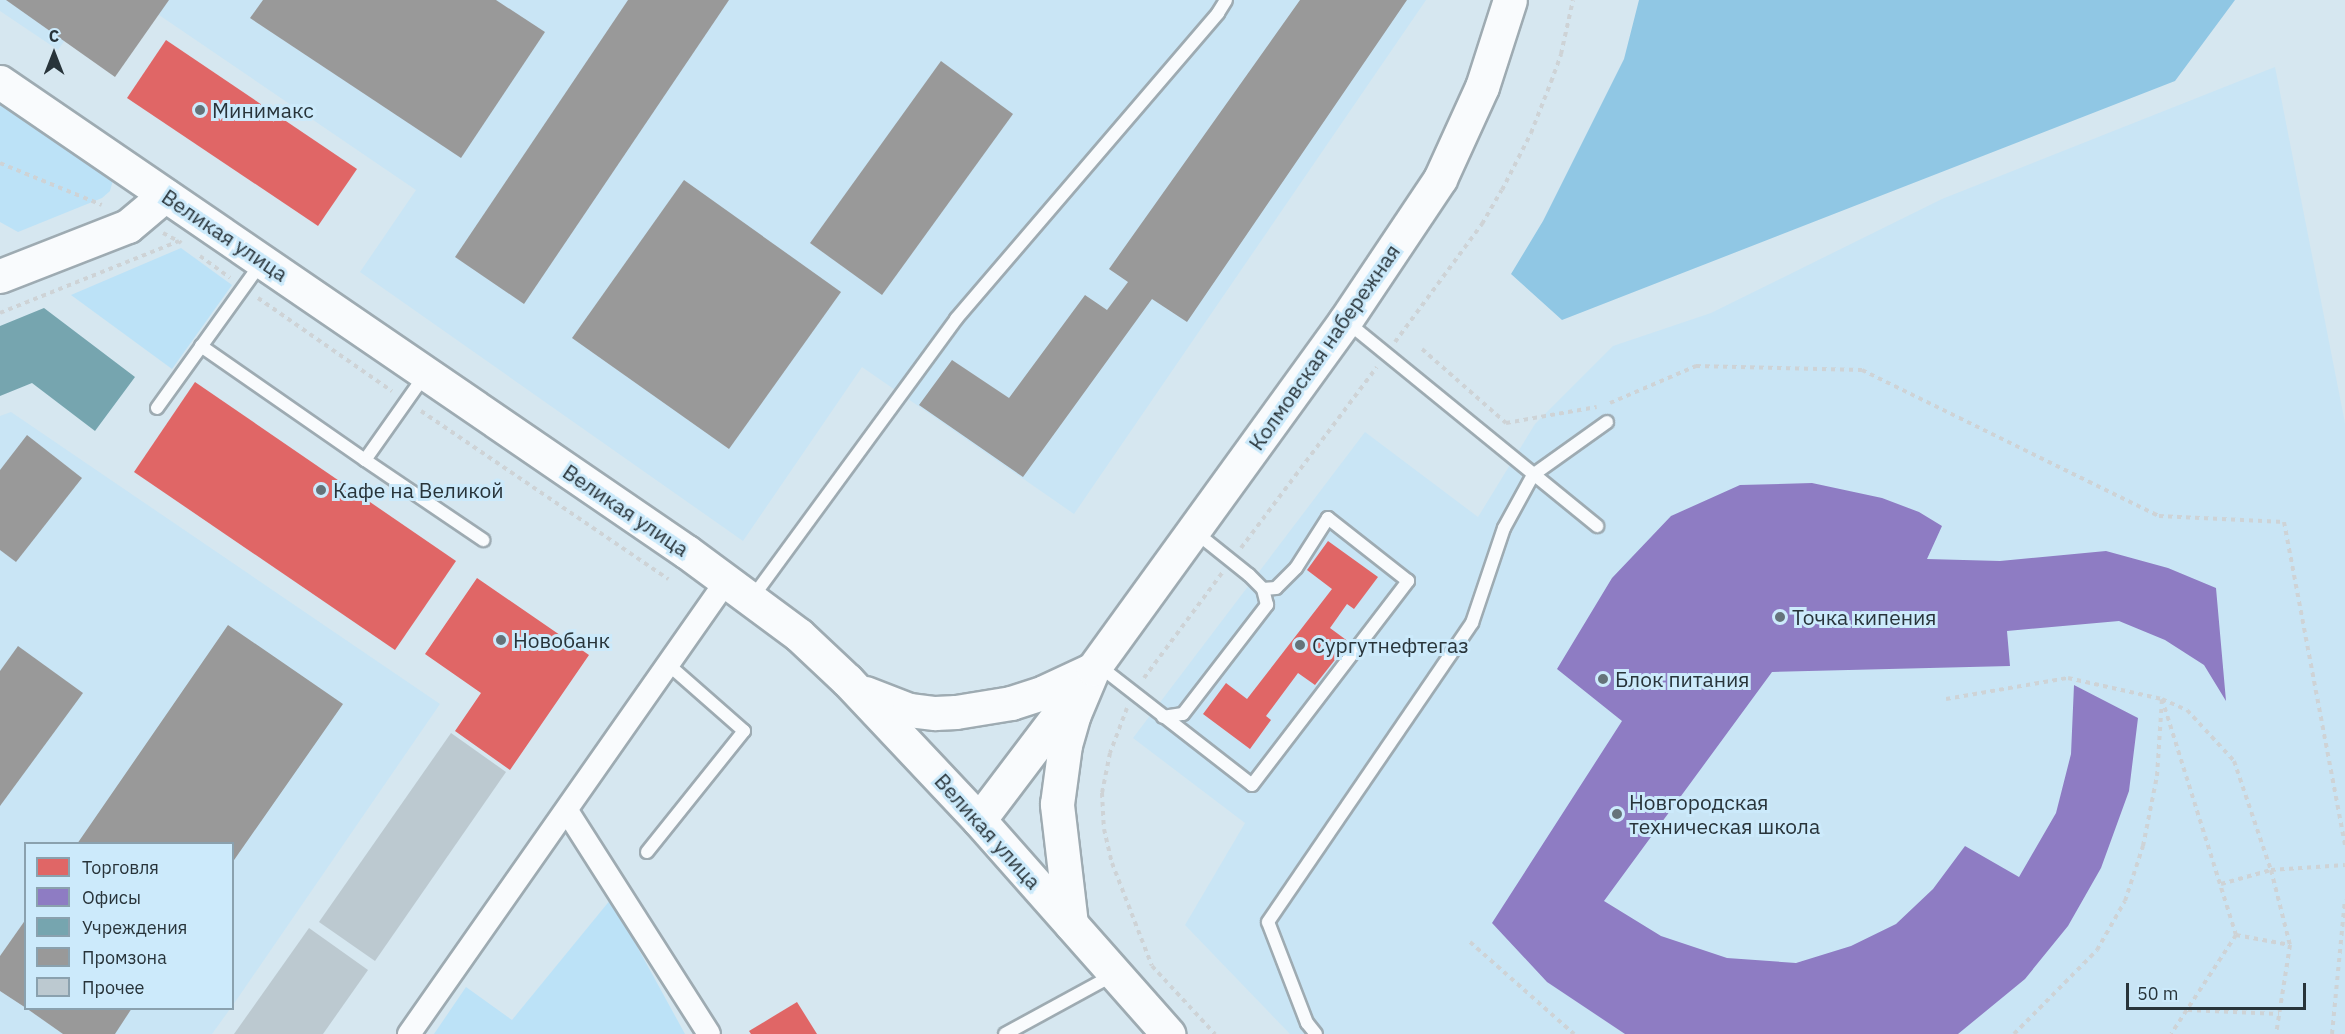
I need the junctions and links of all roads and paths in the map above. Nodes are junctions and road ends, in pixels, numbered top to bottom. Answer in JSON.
{"nodes":[{"id":1,"x":1226,"y":0,"type":"edge"},
{"id":2,"x":1510,"y":0,"type":"edge"},
{"id":3,"x":1573,"y":0,"type":"edge"},
{"id":4,"x":0,"y":82,"type":"edge"},
{"id":5,"x":0,"y":163,"type":"edge"},
{"id":6,"x":165,"y":195,"type":"junction"},
{"id":7,"x":136,"y":219,"type":"junction"},
{"id":8,"x":179,"y":241,"type":"junction"},
{"id":9,"x":188,"y":248,"type":"dead end"},
{"id":10,"x":198,"y":254,"type":"dead end"},
{"id":11,"x":262,"y":261,"type":"junction"},
{"id":12,"x":0,"y":276,"type":"edge"},
{"id":13,"x":243,"y":288,"type":"junction"},
{"id":14,"x":0,"y":313,"type":"edge"},
{"id":15,"x":1345,"y":321,"type":"junction"},
{"id":16,"x":201,"y":346,"type":"junction"},
{"id":17,"x":1422,"y":349,"type":"dead end"},
{"id":18,"x":1386,"y":354,"type":"junction"},
{"id":19,"x":426,"y":374,"type":"junction"},
{"id":20,"x":406,"y":401,"type":"junction"},
{"id":21,"x":157,"y":408,"type":"dead end"},
{"id":22,"x":1607,"y":422,"type":"dead end"},
{"id":23,"x":365,"y":460,"type":"junction"},
{"id":24,"x":1533,"y":475,"type":"junction"},
{"id":25,"x":1597,"y":526,"type":"dead end"},
{"id":26,"x":1193,"y":530,"type":"junction"},
{"id":27,"x":483,"y":540,"type":"dead end"},
{"id":28,"x":1230,"y":561,"type":"junction"},
{"id":29,"x":668,"y":579,"type":"dead end"},
{"id":30,"x":739,"y":589,"type":"junction"},
{"id":31,"x":1263,"y":589,"type":"junction"},
{"id":32,"x":669,"y":665,"type":"junction"},
{"id":33,"x":1094,"y":666,"type":"junction"},
{"id":34,"x":847,"y":680,"type":"junction"},
{"id":35,"x":1132,"y":695,"type":"junction"},
{"id":36,"x":1946,"y":699,"type":"dead end"},
{"id":37,"x":2162,"y":699,"type":"junction"},
{"id":38,"x":1163,"y":717,"type":"junction"},
{"id":39,"x":567,"y":810,"type":"junction"},
{"id":40,"x":979,"y":820,"type":"junction"},
{"id":41,"x":2345,"y":846,"type":"edge"},
{"id":42,"x":647,"y":852,"type":"dead end"},
{"id":43,"x":2345,"y":865,"type":"edge"},
{"id":44,"x":2271,"y":870,"type":"junction"},
{"id":45,"x":2221,"y":884,"type":"junction"},
{"id":46,"x":2345,"y":900,"type":"edge"},
{"id":47,"x":1071,"y":924,"type":"junction"},
{"id":48,"x":2235,"y":935,"type":"junction"},
{"id":49,"x":1470,"y":942,"type":"dead end"},
{"id":50,"x":2290,"y":945,"type":"junction"},
{"id":51,"x":1116,"y":974,"type":"junction"},
{"id":52,"x":2187,"y":1010,"type":"junction"},
{"id":53,"x":2280,"y":1014,"type":"junction"},
{"id":54,"x":2277,"y":1032,"type":"edge"},
{"id":55,"x":409,"y":1034,"type":"edge"},
{"id":56,"x":708,"y":1034,"type":"edge"},
{"id":57,"x":1005,"y":1034,"type":"edge"},
{"id":58,"x":1168,"y":1034,"type":"edge"},
{"id":59,"x":1215,"y":1034,"type":"edge"},
{"id":60,"x":1316,"y":1034,"type":"edge"},
{"id":61,"x":1574,"y":1034,"type":"edge"},
{"id":62,"x":2014,"y":1034,"type":"edge"},
{"id":63,"x":2171,"y":1034,"type":"edge"},
{"id":64,"x":2332,"y":1034,"type":"edge"}],
"edges":[{"from":1,"to":30,"type":"lane"},
{"from":2,"to":15,"type":"main road","name":"Колмовская набережная"},
{"from":3,"to":18,"type":"path"},
{"from":4,"to":6,"type":"main road","name":"Великая улица"},
{"from":5,"to":7,"type":"path"},
{"from":6,"to":7,"type":"main road"},
{"from":6,"to":11,"type":"main road","name":"Великая улица"},
{"from":7,"to":8,"type":"path"},
{"from":7,"to":12,"type":"main road"},
{"from":8,"to":9,"type":"path"},
{"from":8,"to":14,"type":"path"},
{"from":10,"to":13,"type":"path"},
{"from":11,"to":13,"type":"lane"},
{"from":11,"to":19,"type":"main road","name":"Великая улица"},
{"from":13,"to":16,"type":"lane"},
{"from":13,"to":20,"type":"path"},
{"from":15,"to":18,"type":"lane"},
{"from":15,"to":26,"type":"main road","name":"Колмовская набережная"},
{"from":16,"to":21,"type":"lane"},
{"from":16,"to":23,"type":"lane"},
{"from":17,"to":41,"type":"path"},
{"from":18,"to":24,"type":"lane"},
{"from":18,"to":28,"type":"path"},
{"from":19,"to":20,"type":"lane"},
{"from":19,"to":30,"type":"main road","name":"Великая улица"},
{"from":20,"to":23,"type":"lane"},
{"from":20,"to":29,"type":"path"},
{"from":22,"to":24,"type":"lane"},
{"from":23,"to":27,"type":"lane"},
{"from":24,"to":25,"type":"lane"},
{"from":24,"to":60,"type":"lane"},
{"from":26,"to":28,"type":"lane"},
{"from":26,"to":33,"type":"main road","name":"Колмовская набережная"},
{"from":28,"to":31,"type":"lane"},
{"from":28,"to":35,"type":"path"},
{"from":30,"to":32,"type":"street"},
{"from":30,"to":34,"type":"main road","name":"Великая улица"},
{"from":31,"to":38,"type":"lane"},
{"from":31,"to":38,"type":"lane"},
{"from":32,"to":39,"type":"street"},
{"from":32,"to":42,"type":"lane"},
{"from":33,"to":34,"type":"main road"},
{"from":33,"to":35,"type":"lane"},
{"from":33,"to":40,"type":"main road"},
{"from":33,"to":47,"type":"main road"},
{"from":34,"to":40,"type":"main road","name":"Великая улица"},
{"from":35,"to":38,"type":"lane"},
{"from":35,"to":59,"type":"path"},
{"from":36,"to":37,"type":"path"},
{"from":37,"to":44,"type":"path"},
{"from":37,"to":45,"type":"path"},
{"from":37,"to":62,"type":"path"},
{"from":39,"to":55,"type":"street"},
{"from":39,"to":56,"type":"street"},
{"from":40,"to":47,"type":"main road","name":"Великая улица"},
{"from":43,"to":44,"type":"path"},
{"from":44,"to":45,"type":"path"},
{"from":44,"to":50,"type":"path"},
{"from":45,"to":48,"type":"path"},
{"from":46,"to":64,"type":"path"},
{"from":47,"to":51,"type":"main road","name":"Великая улица"},
{"from":48,"to":50,"type":"path"},
{"from":48,"to":52,"type":"path"},
{"from":49,"to":61,"type":"path"},
{"from":50,"to":53,"type":"path"},
{"from":51,"to":57,"type":"lane"},
{"from":51,"to":58,"type":"main road","name":"Великая улица"},
{"from":52,"to":53,"type":"path"},
{"from":52,"to":63,"type":"path"},
{"from":53,"to":54,"type":"path"}]}
